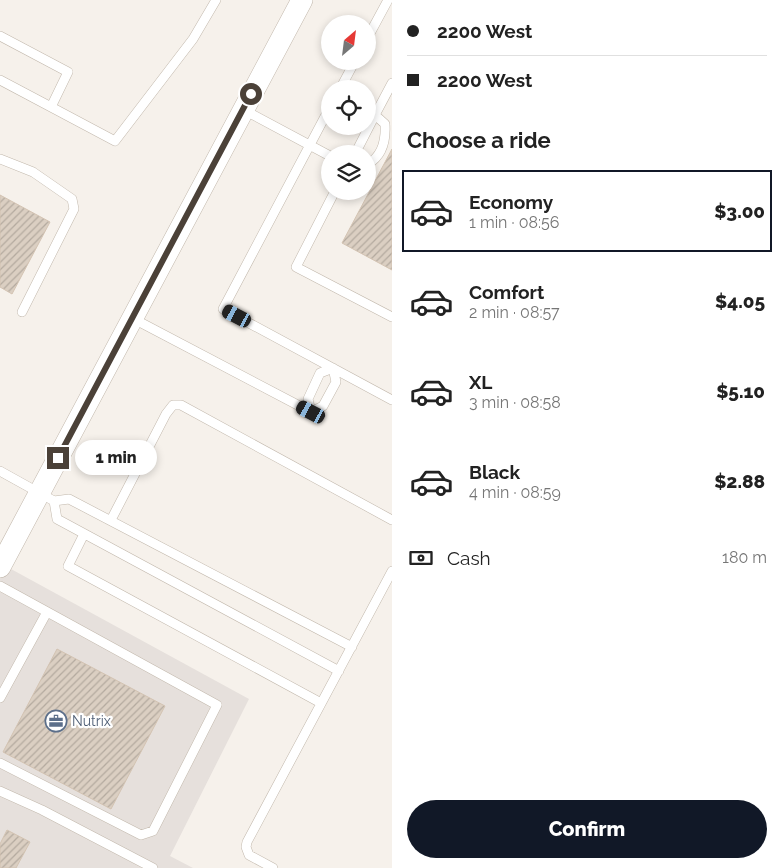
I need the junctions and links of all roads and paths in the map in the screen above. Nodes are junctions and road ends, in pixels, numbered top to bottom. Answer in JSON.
{"nodes":[{"id":1,"x":216,"y":0,"type":"edge"},
{"id":2,"x":302,"y":0,"type":"edge"},
{"id":3,"x":388,"y":0,"type":"edge"},
{"id":4,"x":376,"y":23,"type":"edge"},
{"id":5,"x":0,"y":36,"type":"edge"},
{"id":6,"x":0,"y":80,"type":"edge"},
{"id":7,"x":392,"y":84,"type":"edge"},
{"id":8,"x":51,"y":108,"type":"junction"},
{"id":9,"x":243,"y":110,"type":"junction"},
{"id":10,"x":376,"y":115,"type":"joint"},
{"id":11,"x":321,"y":124,"type":"edge"},
{"id":12,"x":310,"y":145,"type":"junction"},
{"id":13,"x":321,"y":151,"type":"edge"},
{"id":14,"x":376,"y":158,"type":"edge"},
{"id":15,"x":0,"y":160,"type":"edge"},
{"id":16,"x":330,"y":200,"type":"edge"},
{"id":17,"x":22,"y":312,"type":"dead end"},
{"id":18,"x":392,"y":317,"type":"edge"},
{"id":19,"x":132,"y":318,"type":"junction"},
{"id":20,"x":333,"y":368,"type":"junction"},
{"id":21,"x":392,"y":400,"type":"edge"},
{"id":22,"x":311,"y":412,"type":"junction"},
{"id":23,"x":0,"y":472,"type":"edge"},
{"id":24,"x":47,"y":497,"type":"junction"},
{"id":25,"x":111,"y":520,"type":"junction"},
{"id":26,"x":392,"y":520,"type":"edge"},
{"id":27,"x":84,"y":534,"type":"junction"},
{"id":28,"x":0,"y":567,"type":"edge"},
{"id":29,"x":392,"y":571,"type":"edge"},
{"id":30,"x":0,"y":586,"type":"edge"},
{"id":31,"x":47,"y":612,"type":"junction"},
{"id":32,"x":352,"y":647,"type":"junction"},
{"id":33,"x":339,"y":671,"type":"junction"},
{"id":34,"x":0,"y":698,"type":"edge"},
{"id":35,"x":321,"y":703,"type":"junction"},
{"id":36,"x":0,"y":763,"type":"edge"},
{"id":37,"x":0,"y":791,"type":"edge"},
{"id":38,"x":153,"y":868,"type":"edge"},
{"id":39,"x":273,"y":868,"type":"edge"}],
"edges":[{"from":1,"to":8,"type":"lane"},
{"from":2,"to":9,"type":"street"},
{"from":3,"to":4,"type":"lane"},
{"from":5,"to":8,"type":"lane"},
{"from":6,"to":8,"type":"lane"},
{"from":7,"to":10,"type":"lane"},
{"from":9,"to":12,"type":"lane"},
{"from":9,"to":19,"type":"street"},
{"from":10,"to":14,"type":"lane"},
{"from":11,"to":12,"type":"lane"},
{"from":12,"to":13,"type":"lane"},
{"from":12,"to":20,"type":"lane"},
{"from":15,"to":17,"type":"lane"},
{"from":16,"to":18,"type":"lane"},
{"from":19,"to":22,"type":"lane"},
{"from":19,"to":24,"type":"street"},
{"from":20,"to":21,"type":"lane"},
{"from":20,"to":22,"type":"lane"},
{"from":20,"to":22,"type":"lane"},
{"from":23,"to":24,"type":"lane"},
{"from":24,"to":25,"type":"lane"},
{"from":24,"to":27,"type":"lane"},
{"from":24,"to":28,"type":"street"},
{"from":25,"to":26,"type":"lane"},
{"from":25,"to":32,"type":"lane"},
{"from":27,"to":33,"type":"lane"},
{"from":27,"to":35,"type":"lane"},
{"from":29,"to":32,"type":"lane"},
{"from":30,"to":31,"type":"lane"},
{"from":31,"to":34,"type":"lane"},
{"from":31,"to":36,"type":"lane"},
{"from":32,"to":33,"type":"lane"},
{"from":33,"to":35,"type":"lane"},
{"from":35,"to":39,"type":"lane"},
{"from":37,"to":38,"type":"lane"}]}
